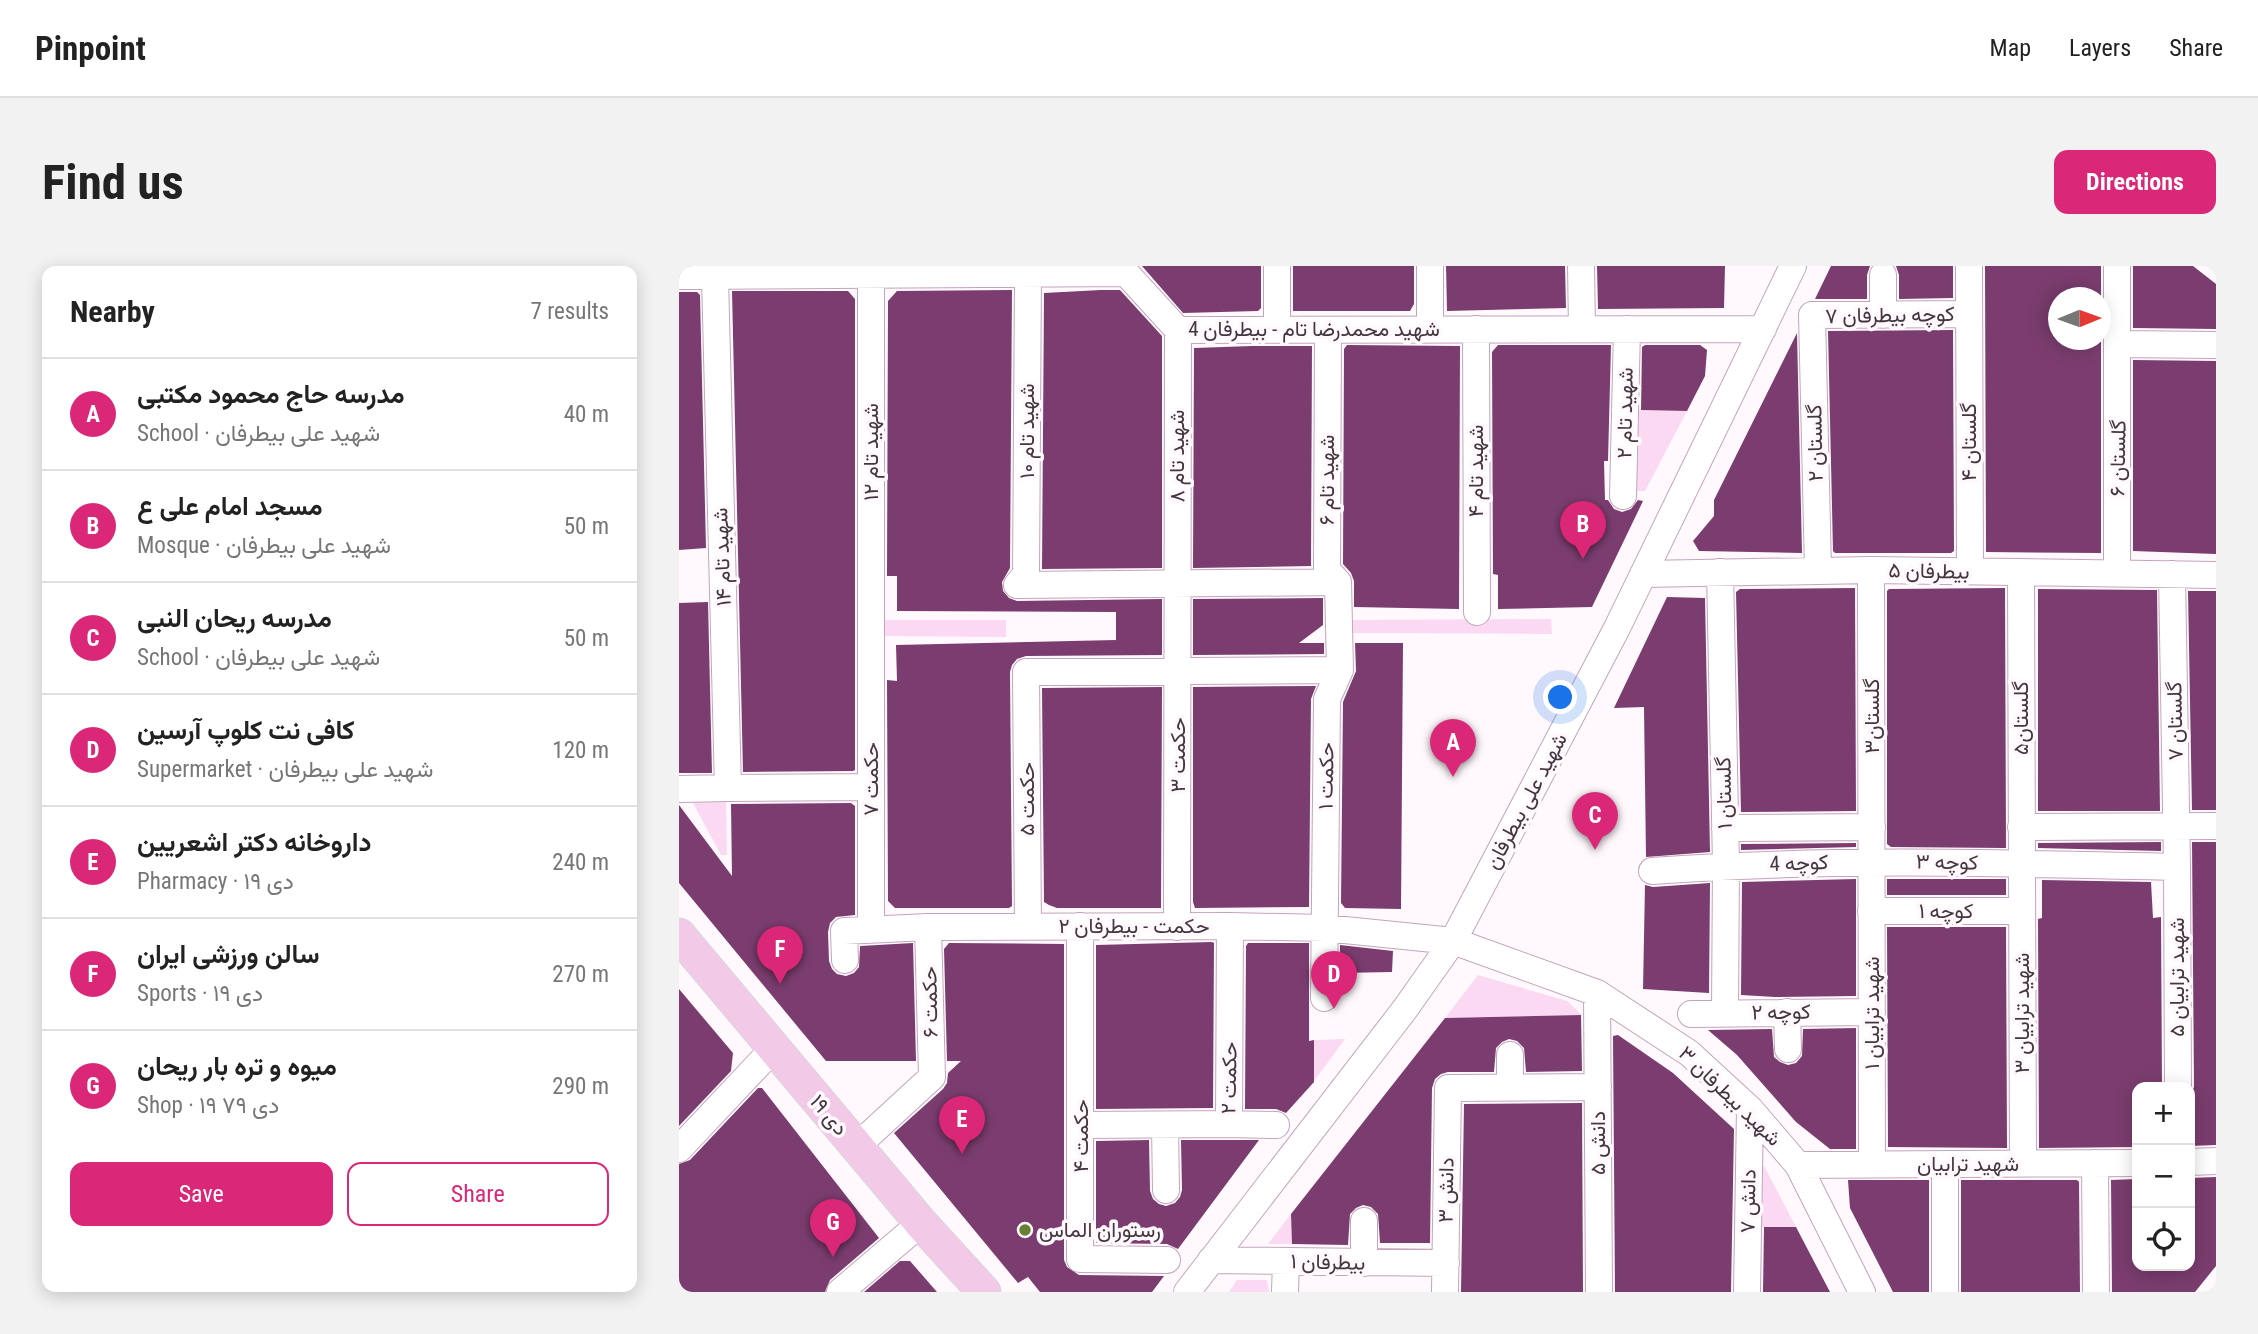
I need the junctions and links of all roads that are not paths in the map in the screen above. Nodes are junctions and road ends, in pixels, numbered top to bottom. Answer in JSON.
{"nodes":[{"id":1,"x":1277,"y":266,"type":"edge"},
{"id":2,"x":1430,"y":266,"type":"edge"},
{"id":3,"x":1581,"y":266,"type":"edge"},
{"id":4,"x":1793,"y":266,"type":"edge"},
{"id":5,"x":1969,"y":266,"type":"edge"},
{"id":6,"x":2117,"y":266,"type":"edge"},
{"id":7,"x":975,"y":269,"type":"edge"},
{"id":8,"x":1126,"y":269,"type":"edge"},
{"id":9,"x":827,"y":271,"type":"edge"},
{"id":10,"x":1027,"y":274,"type":"junction"},
{"id":11,"x":871,"y":275,"type":"junction"},
{"id":12,"x":1883,"y":275,"type":"dead end"},
{"id":13,"x":679,"y":276,"type":"edge"},
{"id":14,"x":715,"y":276,"type":"junction"},
{"id":15,"x":1969,"y":314,"type":"junction"},
{"id":16,"x":1812,"y":315,"type":"joint"},
{"id":17,"x":1883,"y":315,"type":"junction"},
{"id":18,"x":1277,"y":328,"type":"junction"},
{"id":19,"x":1582,"y":328,"type":"junction"},
{"id":20,"x":1430,"y":329,"type":"junction"},
{"id":21,"x":1627,"y":329,"type":"junction"},
{"id":22,"x":1763,"y":329,"type":"junction"},
{"id":23,"x":1178,"y":330,"type":"junction"},
{"id":24,"x":1328,"y":330,"type":"junction"},
{"id":25,"x":1476,"y":330,"type":"junction"},
{"id":26,"x":2119,"y":344,"type":"junction"},
{"id":27,"x":2216,"y":345,"type":"edge"},
{"id":28,"x":1623,"y":496,"type":"dead end"},
{"id":29,"x":1818,"y":570,"type":"junction"},
{"id":30,"x":1871,"y":570,"type":"junction"},
{"id":31,"x":1970,"y":571,"type":"junction"},
{"id":32,"x":1720,"y":572,"type":"junction"},
{"id":33,"x":2021,"y":572,"type":"junction"},
{"id":34,"x":2117,"y":573,"type":"junction"},
{"id":35,"x":1643,"y":574,"type":"junction"},
{"id":36,"x":2172,"y":574,"type":"junction"},
{"id":37,"x":2216,"y":575,"type":"edge"},
{"id":38,"x":1176,"y":583,"type":"junction"},
{"id":39,"x":1338,"y":583,"type":"junction"},
{"id":40,"x":1477,"y":612,"type":"dead end"},
{"id":41,"x":1339,"y":627,"type":"joint"},
{"id":42,"x":870,"y":629,"type":"joint"},
{"id":43,"x":1340,"y":670,"type":"junction"},
{"id":44,"x":1179,"y":671,"type":"junction"},
{"id":45,"x":871,"y":787,"type":"junction"},
{"id":46,"x":728,"y":788,"type":"junction"},
{"id":47,"x":679,"y":789,"type":"edge"},
{"id":48,"x":2177,"y":826,"type":"junction"},
{"id":49,"x":2216,"y":826,"type":"edge"},
{"id":50,"x":1872,"y":827,"type":"junction"},
{"id":51,"x":2021,"y":827,"type":"junction"},
{"id":52,"x":1725,"y":828,"type":"junction"},
{"id":53,"x":1873,"y":861,"type":"junction"},
{"id":54,"x":2021,"y":863,"type":"junction"},
{"id":55,"x":1725,"y":865,"type":"junction"},
{"id":56,"x":2177,"y":867,"type":"junction"},
{"id":57,"x":1652,"y":871,"type":"dead end"},
{"id":58,"x":1871,"y":911,"type":"junction"},
{"id":59,"x":2021,"y":911,"type":"junction"},
{"id":60,"x":1028,"y":926,"type":"junction"},
{"id":61,"x":1080,"y":926,"type":"junction"},
{"id":62,"x":1230,"y":926,"type":"junction"},
{"id":63,"x":928,"y":927,"type":"junction"},
{"id":64,"x":1177,"y":927,"type":"junction"},
{"id":65,"x":871,"y":928,"type":"junction"},
{"id":66,"x":1325,"y":928,"type":"junction"},
{"id":67,"x":679,"y":934,"type":"edge"},
{"id":68,"x":1453,"y":941,"type":"junction"},
{"id":69,"x":845,"y":960,"type":"dead end"},
{"id":70,"x":1597,"y":993,"type":"junction"},
{"id":71,"x":1324,"y":998,"type":"dead end"},
{"id":72,"x":1787,"y":1012,"type":"junction"},
{"id":73,"x":1872,"y":1012,"type":"junction"},
{"id":74,"x":1725,"y":1013,"type":"junction"},
{"id":75,"x":1691,"y":1014,"type":"dead end"},
{"id":76,"x":773,"y":1048,"type":"junction"},
{"id":77,"x":1788,"y":1049,"type":"dead end"},
{"id":78,"x":1510,"y":1055,"type":"dead end"},
{"id":79,"x":2178,"y":1082,"type":"edge"},
{"id":80,"x":1510,"y":1087,"type":"junction"},
{"id":81,"x":1598,"y":1087,"type":"junction"},
{"id":82,"x":1750,"y":1109,"type":"junction"},
{"id":83,"x":1229,"y":1124,"type":"junction"},
{"id":84,"x":1081,"y":1125,"type":"junction"},
{"id":85,"x":1165,"y":1125,"type":"junction"},
{"id":86,"x":1276,"y":1125,"type":"dead end"},
{"id":87,"x":856,"y":1147,"type":"junction"},
{"id":88,"x":679,"y":1149,"type":"edge"},
{"id":89,"x":2216,"y":1161,"type":"edge"},
{"id":90,"x":2195,"y":1162,"type":"edge"},
{"id":91,"x":2023,"y":1163,"type":"junction"},
{"id":92,"x":2095,"y":1163,"type":"junction"},
{"id":93,"x":2132,"y":1163,"type":"edge"},
{"id":94,"x":1872,"y":1164,"type":"junction"},
{"id":95,"x":1945,"y":1164,"type":"junction"},
{"id":96,"x":1798,"y":1165,"type":"junction"},
{"id":97,"x":1166,"y":1191,"type":"dead end"},
{"id":98,"x":1364,"y":1221,"type":"dead end"},
{"id":99,"x":921,"y":1223,"type":"junction"},
{"id":100,"x":1167,"y":1260,"type":"dead end"},
{"id":101,"x":1211,"y":1260,"type":"junction"},
{"id":102,"x":1286,"y":1261,"type":"junction"},
{"id":103,"x":1364,"y":1263,"type":"junction"},
{"id":104,"x":1445,"y":1263,"type":"junction"},
{"id":105,"x":840,"y":1292,"type":"edge"},
{"id":106,"x":983,"y":1292,"type":"edge"},
{"id":107,"x":1187,"y":1292,"type":"edge"},
{"id":108,"x":1285,"y":1292,"type":"edge"},
{"id":109,"x":1445,"y":1292,"type":"edge"},
{"id":110,"x":1599,"y":1292,"type":"edge"},
{"id":111,"x":1747,"y":1292,"type":"edge"},
{"id":112,"x":1862,"y":1292,"type":"edge"},
{"id":113,"x":1945,"y":1292,"type":"edge"},
{"id":114,"x":2096,"y":1292,"type":"edge"}],
"edges":[{"from":1,"to":18,"type":"street"},
{"from":2,"to":20,"type":"street"},
{"from":3,"to":19,"type":"street"},
{"from":4,"to":22,"type":"street","name":"شهید علی بیطرفان"},
{"from":5,"to":15,"type":"street","name":"گلستان ۴"},
{"from":6,"to":26,"type":"street","name":"گلستان ۶"},
{"from":7,"to":10,"type":"street","name":"شهید محمدرضا تام - بیطرفان 4"},
{"from":7,"to":11,"type":"street","name":"شهید محمدرضا تام - بیطرفان 4"},
{"from":8,"to":10,"type":"street","name":"شهید محمدرضا تام - بیطرفان 4"},
{"from":8,"to":23,"type":"street","name":"شهید محمدرضا تام - بیطرفان 4"},
{"from":9,"to":11,"type":"street","name":"شهید محمدرضا تام - بیطرفان 4"},
{"from":9,"to":14,"type":"street","name":"شهید محمدرضا تام - بیطرفان 4"},
{"from":10,"to":38,"type":"street","name":"شهید تام ۱۰"},
{"from":11,"to":42,"type":"street","name":"شهید تام ۱۲"},
{"from":12,"to":17,"type":"street"},
{"from":13,"to":14,"type":"street","name":"شهید محمدرضا تام - بیطرفان 4"},
{"from":14,"to":46,"type":"street","name":"شهید تام ۱۴"},
{"from":15,"to":17,"type":"street","name":"کوچه بیطرفان ۷"},
{"from":15,"to":31,"type":"street","name":"گلستان ۴"},
{"from":16,"to":17,"type":"street","name":"کوچه بیطرفان ۷"},
{"from":16,"to":29,"type":"street","name":"گلستان ۲"},
{"from":18,"to":23,"type":"street","name":"شهید محمدرضا تام - بیطرفان 4"},
{"from":18,"to":24,"type":"street","name":"شهید محمدرضا تام - بیطرفان 4"},
{"from":19,"to":21,"type":"street","name":"شهید محمدرضا تام - بیطرفان 4"},
{"from":19,"to":25,"type":"street","name":"شهید محمدرضا تام - بیطرفان 4"},
{"from":20,"to":24,"type":"street","name":"شهید محمدرضا تام - بیطرفان 4"},
{"from":20,"to":25,"type":"street","name":"شهید محمدرضا تام - بیطرفان 4"},
{"from":21,"to":22,"type":"street","name":"شهید محمدرضا تام - بیطرفان 4"},
{"from":21,"to":28,"type":"street","name":"شهید تام ۲"},
{"from":22,"to":35,"type":"street","name":"شهید علی بیطرفان"},
{"from":23,"to":38,"type":"street","name":"شهید تام ۸"},
{"from":24,"to":39,"type":"street","name":"شهید تام ۶"},
{"from":25,"to":40,"type":"street","name":"شهید تام ۴"},
{"from":26,"to":27,"type":"street"},
{"from":26,"to":34,"type":"street","name":"گلستان ۶"},
{"from":29,"to":30,"type":"street","name":"بیطرفان ۵"},
{"from":29,"to":32,"type":"street","name":"بیطرفان ۵"},
{"from":30,"to":31,"type":"street","name":"بیطرفان ۵"},
{"from":30,"to":50,"type":"street","name":"گلستان۳"},
{"from":31,"to":33,"type":"street","name":"بیطرفان ۵"},
{"from":32,"to":35,"type":"street","name":"بیطرفان ۵"},
{"from":32,"to":52,"type":"street","name":"گلستان ۱"},
{"from":33,"to":34,"type":"street","name":"بیطرفان ۵"},
{"from":33,"to":51,"type":"street","name":"گلستان۵"},
{"from":34,"to":36,"type":"street","name":"بیطرفان ۵"},
{"from":35,"to":68,"type":"street","name":"شهید علی بیطرفان"},
{"from":36,"to":37,"type":"street","name":"بیطرفان ۵"},
{"from":36,"to":48,"type":"street","name":"گلستان ۷"},
{"from":38,"to":39,"type":"street"},
{"from":38,"to":44,"type":"street","name":"حکمت ۳"},
{"from":39,"to":41,"type":"street","name":"شهید تام ۶"},
{"from":41,"to":43,"type":"street","name":"حکمت ۱"},
{"from":42,"to":45,"type":"street","name":"حکمت ۷"},
{"from":43,"to":44,"type":"street"},
{"from":43,"to":66,"type":"street","name":"حکمت ۱"},
{"from":44,"to":60,"type":"street","name":"حکمت ۵"},
{"from":44,"to":64,"type":"street","name":"حکمت ۳"},
{"from":45,"to":46,"type":"street"},
{"from":45,"to":65,"type":"street","name":"حکمت ۷"},
{"from":46,"to":47,"type":"street"},
{"from":48,"to":49,"type":"street"},
{"from":48,"to":51,"type":"street"},
{"from":48,"to":56,"type":"street","name":"گلستان ۷"},
{"from":50,"to":52,"type":"street"},
{"from":50,"to":53,"type":"street","name":"گلستان۳"},
{"from":51,"to":54,"type":"street","name":"گلستان۵"},
{"from":52,"to":55,"type":"street","name":"گلستان ۱"},
{"from":53,"to":54,"type":"street","name":"کوچه ۳"},
{"from":53,"to":55,"type":"street","name":"کوچه 4"},
{"from":53,"to":58,"type":"street","name":"شهید ترابیان ۱"},
{"from":54,"to":56,"type":"street","name":"کوچه ۳"},
{"from":54,"to":59,"type":"street","name":"شهید ترابیان ۳"},
{"from":55,"to":57,"type":"street","name":"کوچه 4"},
{"from":55,"to":74,"type":"street","name":"گلستان ۱"},
{"from":56,"to":79,"type":"street","name":"شهید ترابیان ۵"},
{"from":58,"to":59,"type":"street","name":"کوچه ۱"},
{"from":58,"to":73,"type":"street","name":"شهید ترابیان ۱"},
{"from":59,"to":91,"type":"street","name":"شهید ترابیان ۳"},
{"from":60,"to":61,"type":"street","name":"حکمت - بیطرفان ۲"},
{"from":60,"to":63,"type":"street","name":"حکمت - بیطرفان ۲"},
{"from":61,"to":64,"type":"street","name":"حکمت - بیطرفان ۲"},
{"from":61,"to":84,"type":"street","name":"حکمت ۴"},
{"from":62,"to":64,"type":"street","name":"حکمت - بیطرفان ۲"},
{"from":62,"to":66,"type":"street","name":"حکمت - بیطرفان ۲"},
{"from":62,"to":83,"type":"street","name":"حکمت ۲"},
{"from":63,"to":65,"type":"street","name":"حکمت - بیطرفان ۲"},
{"from":63,"to":87,"type":"street","name":"حکمت ۶"},
{"from":65,"to":69,"type":"street","name":"حکمت - بیطرفان ۲"},
{"from":66,"to":68,"type":"street","name":"حکمت - بیطرفان ۲"},
{"from":66,"to":71,"type":"street","name":"حکمت ۱"},
{"from":67,"to":76,"type":"main road","name":"۱۹ دی"},
{"from":68,"to":70,"type":"street","name":"شهید بیطرفان ۳"},
{"from":68,"to":101,"type":"street","name":"شهید علی بیطرفان"},
{"from":70,"to":81,"type":"street","name":"دانش ۵"},
{"from":70,"to":82,"type":"street","name":"شهید بیطرفان ۳"},
{"from":72,"to":73,"type":"street","name":"کوچه ۲"},
{"from":72,"to":74,"type":"street","name":"کوچه ۲"},
{"from":72,"to":77,"type":"street"},
{"from":73,"to":94,"type":"street","name":"شهید ترابیان ۱"},
{"from":74,"to":75,"type":"street","name":"کوچه ۲"},
{"from":76,"to":87,"type":"main road","name":"۱۹ دی"},
{"from":76,"to":88,"type":"street"},
{"from":78,"to":80,"type":"street"},
{"from":80,"to":81,"type":"street"},
{"from":80,"to":104,"type":"street","name":"دانش ۳"},
{"from":81,"to":110,"type":"street","name":"دانش ۵"},
{"from":82,"to":96,"type":"street","name":"شهید بیطرفان ۳"},
{"from":82,"to":111,"type":"street","name":"دانش ۷"},
{"from":83,"to":85,"type":"street","name":"حکمت ۲"},
{"from":83,"to":86,"type":"street"},
{"from":84,"to":85,"type":"street","name":"حکمت ۲"},
{"from":84,"to":100,"type":"street","name":"حکمت ۴"},
{"from":85,"to":97,"type":"street"},
{"from":87,"to":99,"type":"main road","name":"۱۹ دی"},
{"from":89,"to":90,"type":"street"},
{"from":91,"to":92,"type":"street","name":"شهید ترابیان"},
{"from":91,"to":95,"type":"street","name":"شهید ترابیان"},
{"from":92,"to":93,"type":"street","name":"شهید ترابیان"},
{"from":92,"to":114,"type":"street"},
{"from":94,"to":95,"type":"street","name":"شهید ترابیان"},
{"from":94,"to":96,"type":"street","name":"شهید ترابیان"},
{"from":95,"to":113,"type":"street"},
{"from":96,"to":112,"type":"street","name":"شهید بیطرفان ۳"},
{"from":98,"to":103,"type":"street"},
{"from":99,"to":105,"type":"street"},
{"from":99,"to":106,"type":"main road","name":"۱۹ دی"},
{"from":101,"to":102,"type":"street","name":"بیطرفان ۱"},
{"from":101,"to":107,"type":"street","name":"شهید علی بیطرفان"},
{"from":102,"to":103,"type":"street","name":"بیطرفان ۱"},
{"from":102,"to":108,"type":"street"},
{"from":103,"to":104,"type":"street","name":"بیطرفان ۱"},
{"from":104,"to":109,"type":"street","name":"دانش ۳"}]}
